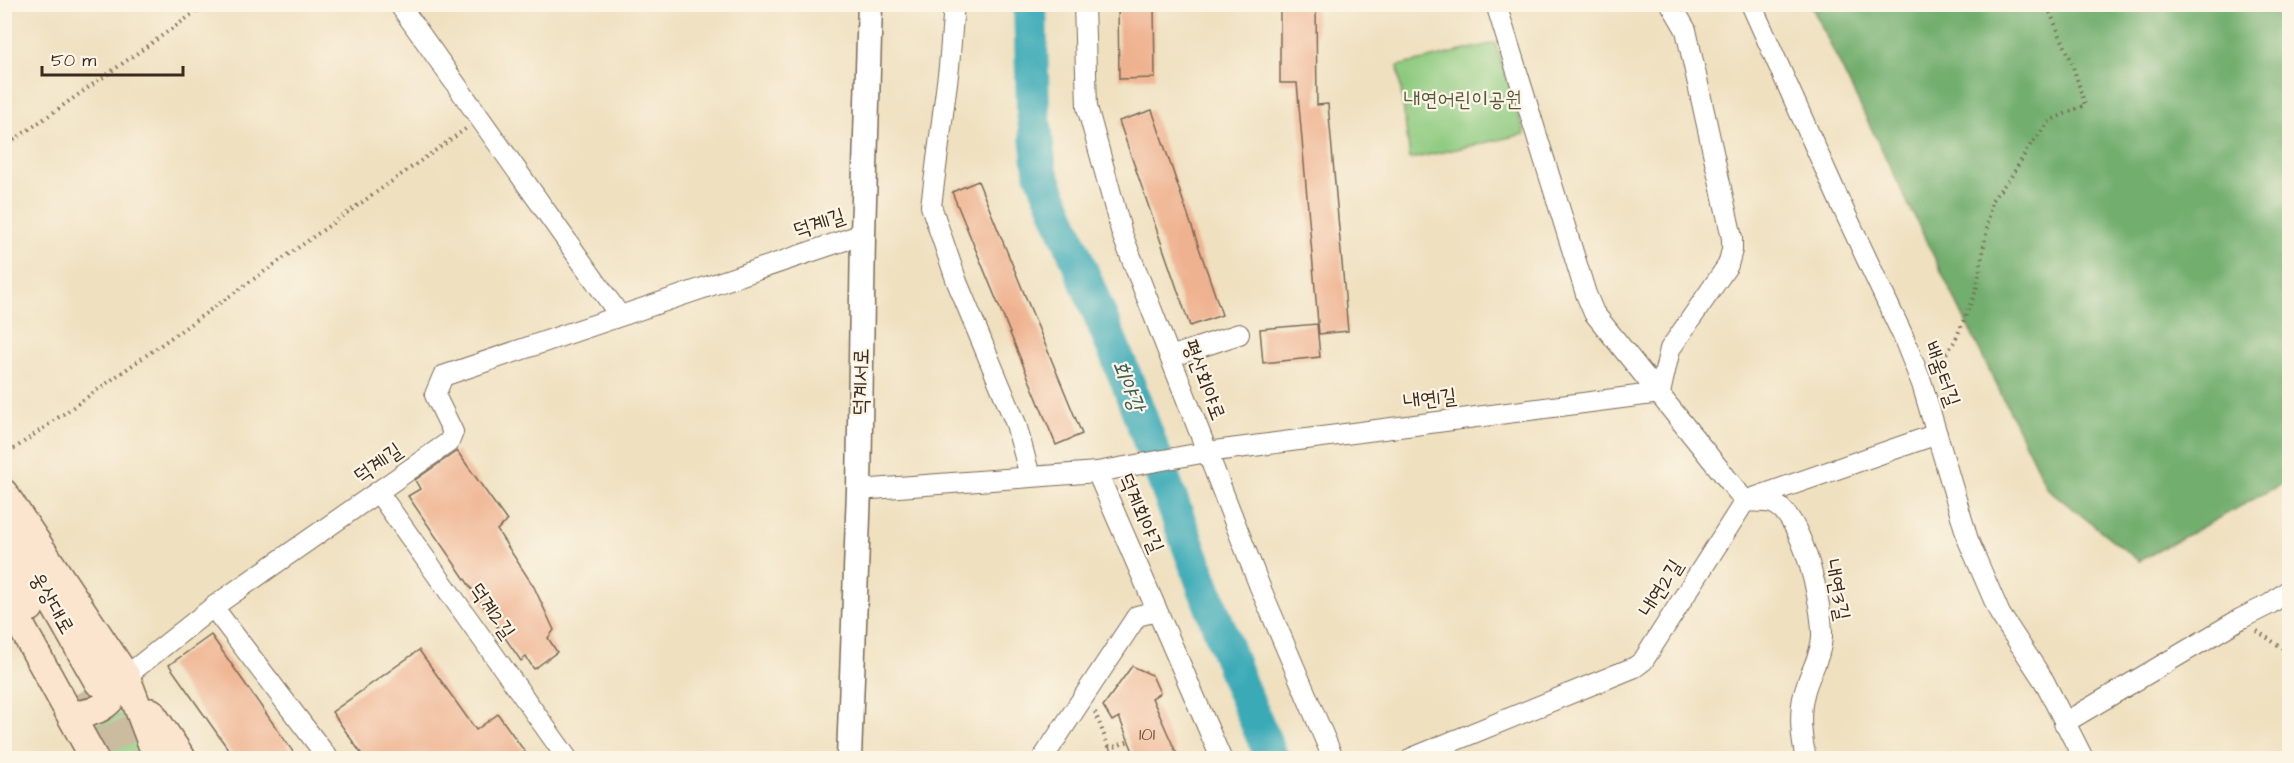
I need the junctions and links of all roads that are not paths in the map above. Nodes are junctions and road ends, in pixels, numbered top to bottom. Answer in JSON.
{"nodes":[{"id":1,"x":399,"y":4,"type":"edge"},
{"id":2,"x":870,"y":4,"type":"edge"},
{"id":3,"x":954,"y":4,"type":"edge"},
{"id":4,"x":1084,"y":4,"type":"edge"},
{"id":5,"x":1496,"y":4,"type":"edge"},
{"id":6,"x":1671,"y":4,"type":"edge"},
{"id":7,"x":1751,"y":4,"type":"edge"},
{"id":8,"x":863,"y":234,"type":"junction"},
{"id":9,"x":620,"y":316,"type":"junction"},
{"id":10,"x":1239,"y":334,"type":"dead end"},
{"id":11,"x":1170,"y":357,"type":"junction"},
{"id":12,"x":1660,"y":393,"type":"junction"},
{"id":13,"x":1937,"y":434,"type":"junction"},
{"id":14,"x":1207,"y":452,"type":"junction"},
{"id":15,"x":1097,"y":471,"type":"junction"},
{"id":16,"x":1030,"y":476,"type":"junction"},
{"id":17,"x":859,"y":489,"type":"junction"},
{"id":18,"x":4,"y":492,"type":"edge"},
{"id":19,"x":378,"y":492,"type":"junction"},
{"id":20,"x":1744,"y":501,"type":"junction"},
{"id":21,"x":4,"y":525,"type":"edge"},
{"id":22,"x":4,"y":565,"type":"edge"},
{"id":23,"x":2289,"y":589,"type":"edge"},
{"id":24,"x":4,"y":595,"type":"edge"},
{"id":25,"x":213,"y":608,"type":"junction"},
{"id":26,"x":1157,"y":610,"type":"junction"},
{"id":27,"x":124,"y":672,"type":"junction"},
{"id":28,"x":82,"y":697,"type":"junction"},
{"id":29,"x":2064,"y":723,"type":"junction"},
{"id":30,"x":91,"y":755,"type":"edge"},
{"id":31,"x":2077,"y":757,"type":"edge"},
{"id":32,"x":158,"y":759,"type":"edge"},
{"id":33,"x":182,"y":759,"type":"edge"},
{"id":34,"x":328,"y":759,"type":"edge"},
{"id":35,"x":567,"y":759,"type":"edge"},
{"id":36,"x":849,"y":759,"type":"edge"},
{"id":37,"x":1042,"y":759,"type":"edge"},
{"id":38,"x":1221,"y":759,"type":"edge"},
{"id":39,"x":1333,"y":759,"type":"edge"},
{"id":40,"x":1412,"y":759,"type":"edge"},
{"id":41,"x":1806,"y":759,"type":"edge"}],
"edges":[{"from":1,"to":9,"type":"street"},
{"from":2,"to":8,"type":"street","name":"덕계서로"},
{"from":3,"to":16,"type":"street"},
{"from":4,"to":11,"type":"street","name":"평산회야로"},
{"from":5,"to":12,"type":"street"},
{"from":6,"to":12,"type":"street"},
{"from":7,"to":13,"type":"street","name":"배움터길"},
{"from":8,"to":9,"type":"street","name":"덕계1길"},
{"from":8,"to":17,"type":"street","name":"덕계서로"},
{"from":9,"to":19,"type":"street","name":"덕계1길"},
{"from":10,"to":11,"type":"street"},
{"from":11,"to":14,"type":"street","name":"평산회야로"},
{"from":12,"to":14,"type":"street","name":"내연1길"},
{"from":12,"to":20,"type":"street"},
{"from":13,"to":20,"type":"street"},
{"from":13,"to":29,"type":"street","name":"배움터길"},
{"from":14,"to":15,"type":"street","name":"내연1길"},
{"from":14,"to":39,"type":"street","name":"평산회야로"},
{"from":15,"to":16,"type":"street","name":"덕계회야길"},
{"from":15,"to":26,"type":"street","name":"덕계회야길"},
{"from":16,"to":17,"type":"street","name":"덕계회야길"},
{"from":17,"to":36,"type":"street","name":"덕계서로"},
{"from":18,"to":27,"type":"main road"},
{"from":19,"to":25,"type":"street","name":"덕계1길"},
{"from":19,"to":35,"type":"street","name":"덕계2길"},
{"from":20,"to":40,"type":"street","name":"내연2길"},
{"from":20,"to":41,"type":"street","name":"내연3길"},
{"from":21,"to":28,"type":"main road","name":"웅상대로"},
{"from":22,"to":28,"type":"main road","name":"웅상대로"},
{"from":23,"to":29,"type":"street"},
{"from":24,"to":28,"type":"main road"},
{"from":25,"to":27,"type":"street","name":"덕계1길"},
{"from":25,"to":34,"type":"street"},
{"from":26,"to":37,"type":"street"},
{"from":26,"to":38,"type":"street","name":"덕계회야길"},
{"from":27,"to":28,"type":"main road"},
{"from":27,"to":32,"type":"main road"},
{"from":27,"to":33,"type":"main road"},
{"from":28,"to":30,"type":"main road"},
{"from":29,"to":31,"type":"street","name":"배움터길"}]}
